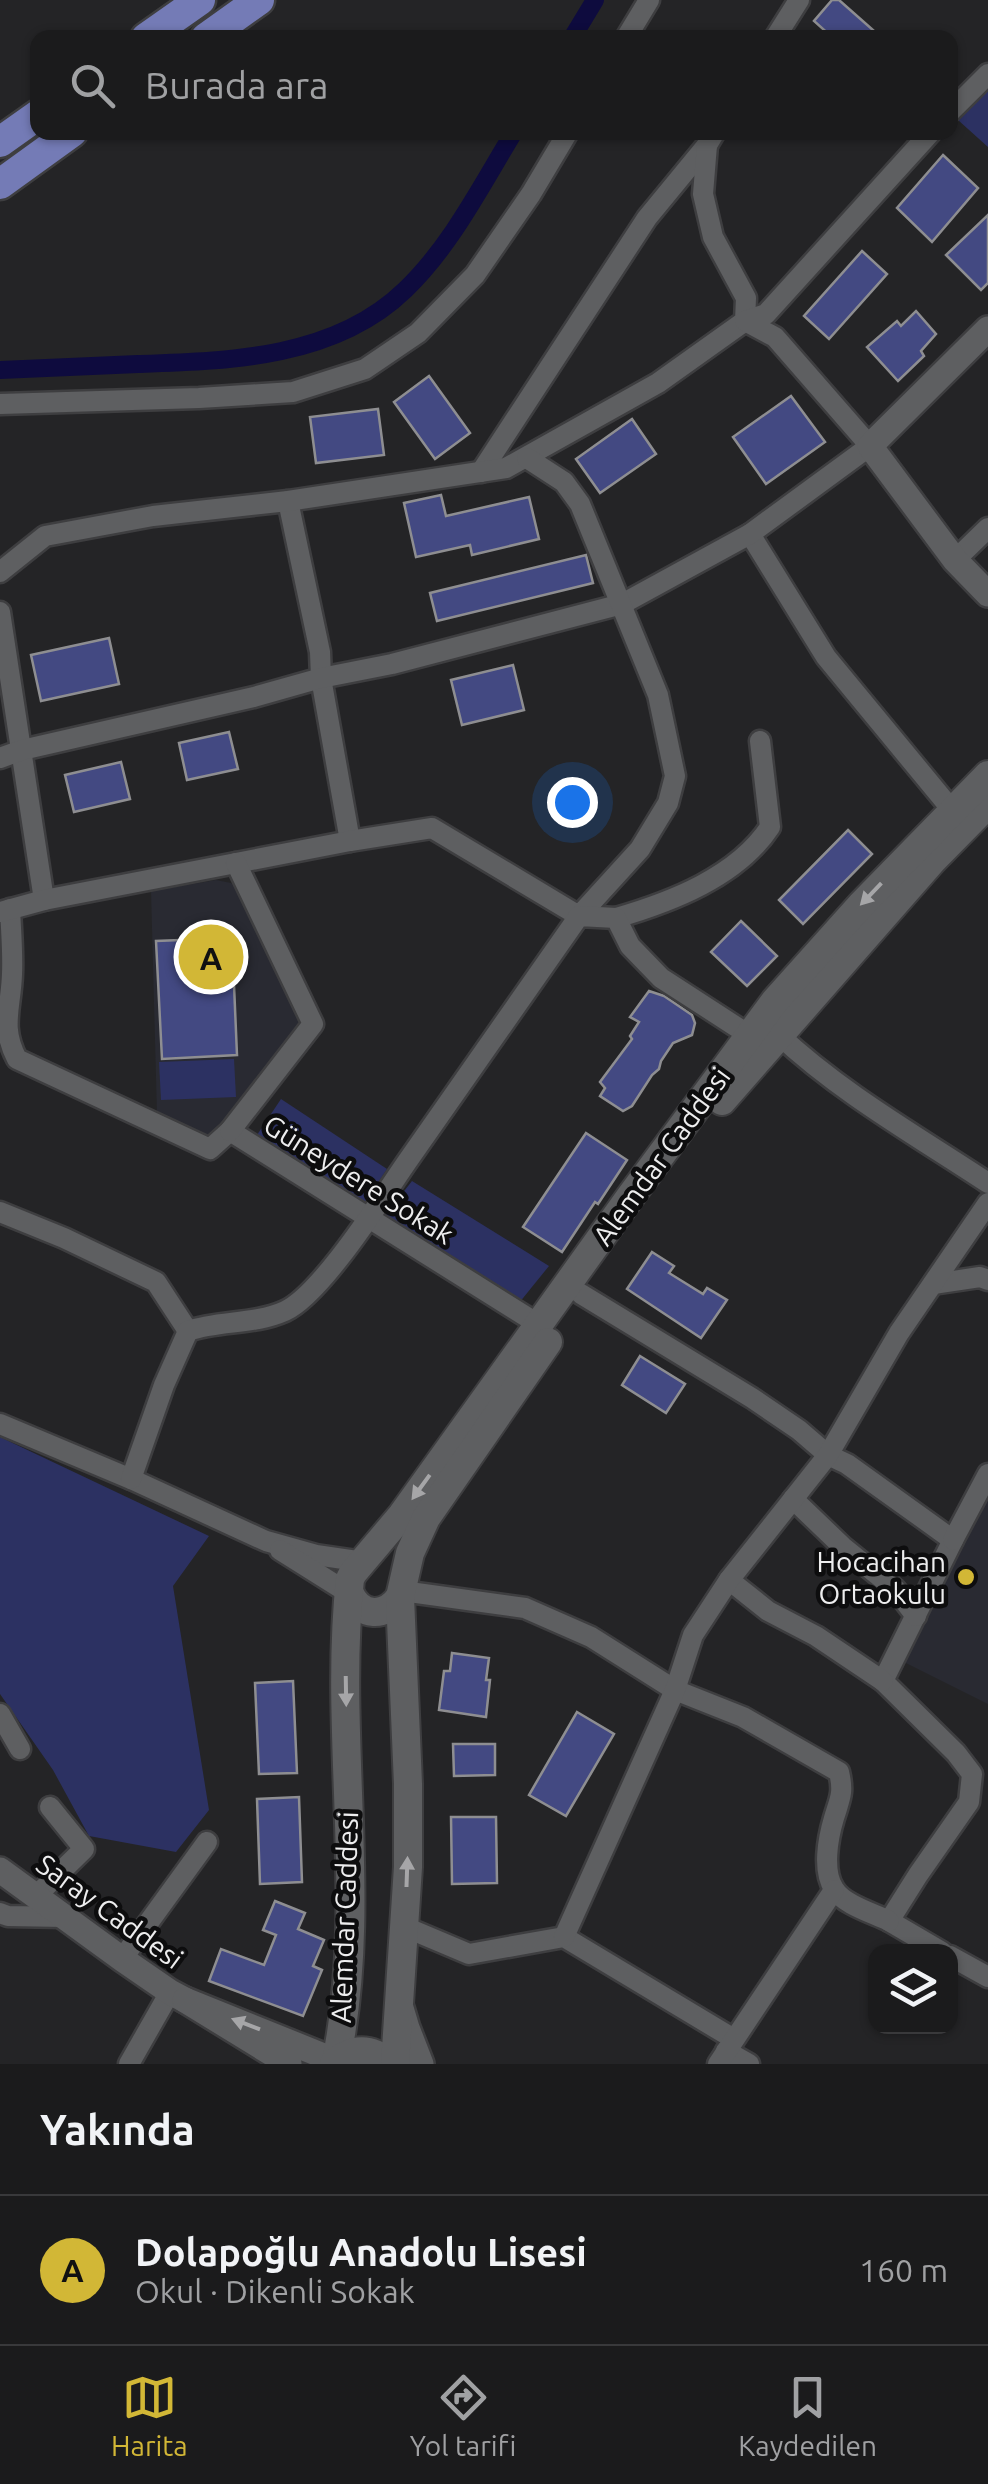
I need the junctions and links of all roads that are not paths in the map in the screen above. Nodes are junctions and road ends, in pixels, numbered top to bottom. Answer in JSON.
{"nodes":[{"id":1,"x":200,"y":0,"type":"edge"},
{"id":2,"x":258,"y":0,"type":"edge"},
{"id":3,"x":648,"y":0,"type":"edge"},
{"id":4,"x":799,"y":0,"type":"edge"},
{"id":5,"x":157,"y":30,"type":"edge"},
{"id":6,"x":217,"y":30,"type":"edge"},
{"id":7,"x":631,"y":30,"type":"edge"},
{"id":8,"x":780,"y":30,"type":"edge"},
{"id":9,"x":988,"y":74,"type":"edge"},
{"id":10,"x":958,"y":104,"type":"edge"},
{"id":11,"x":30,"y":121,"type":"edge"},
{"id":12,"x":61,"y":140,"type":"edge"},
{"id":13,"x":563,"y":140,"type":"edge"},
{"id":14,"x":710,"y":140,"type":"edge"},
{"id":15,"x":711,"y":140,"type":"edge"},
{"id":16,"x":924,"y":140,"type":"edge"},
{"id":17,"x":0,"y":142,"type":"edge"},
{"id":18,"x":0,"y":184,"type":"edge"},
{"id":19,"x":744,"y":320,"type":"junction"},
{"id":20,"x":988,"y":329,"type":"edge"},
{"id":21,"x":0,"y":404,"type":"edge"},
{"id":22,"x":870,"y":446,"type":"junction"},
{"id":23,"x":527,"y":458,"type":"junction"},
{"id":24,"x":481,"y":472,"type":"junction"},
{"id":25,"x":288,"y":500,"type":"junction"},
{"id":26,"x":988,"y":528,"type":"edge"},
{"id":27,"x":750,"y":534,"type":"junction"},
{"id":28,"x":955,"y":560,"type":"junction"},
{"id":29,"x":0,"y":572,"type":"edge"},
{"id":30,"x":988,"y":594,"type":"edge"},
{"id":31,"x":622,"y":604,"type":"junction"},
{"id":32,"x":0,"y":612,"type":"edge"},
{"id":33,"x":321,"y":678,"type":"junction"},
{"id":34,"x":760,"y":741,"type":"dead end"},
{"id":35,"x":22,"y":750,"type":"junction"},
{"id":36,"x":0,"y":758,"type":"edge"},
{"id":37,"x":988,"y":774,"type":"edge"},
{"id":38,"x":988,"y":804,"type":"edge"},
{"id":39,"x":952,"y":810,"type":"junction"},
{"id":40,"x":350,"y":841,"type":"junction"},
{"id":41,"x":236,"y":863,"type":"junction"},
{"id":42,"x":44,"y":900,"type":"junction"},
{"id":43,"x":5,"y":911,"type":"edge"},
{"id":44,"x":579,"y":916,"type":"junction"},
{"id":45,"x":616,"y":918,"type":"junction"},
{"id":46,"x":779,"y":1035,"type":"junction"},
{"id":47,"x":749,"y":1036,"type":"junction"},
{"id":48,"x":230,"y":1132,"type":"junction"},
{"id":49,"x":988,"y":1183,"type":"edge"},
{"id":50,"x":988,"y":1202,"type":"edge"},
{"id":51,"x":0,"y":1212,"type":"edge"},
{"id":52,"x":368,"y":1217,"type":"junction"},
{"id":53,"x":988,"y":1280,"type":"edge"},
{"id":54,"x":933,"y":1284,"type":"junction"},
{"id":55,"x":581,"y":1294,"type":"junction"},
{"id":56,"x":538,"y":1324,"type":"junction"},
{"id":57,"x":188,"y":1331,"type":"junction"},
{"id":58,"x":0,"y":1424,"type":"edge"},
{"id":59,"x":828,"y":1455,"type":"junction"},
{"id":60,"x":988,"y":1474,"type":"edge"},
{"id":61,"x":132,"y":1479,"type":"junction"},
{"id":62,"x":793,"y":1499,"type":"junction"},
{"id":63,"x":953,"y":1540,"type":"junction"},
{"id":64,"x":266,"y":1541,"type":"junction"},
{"id":65,"x":364,"y":1562,"type":"junction"},
{"id":66,"x":729,"y":1580,"type":"junction"},
{"id":67,"x":401,"y":1591,"type":"junction"},
{"id":68,"x":350,"y":1594,"type":"junction"},
{"id":69,"x":916,"y":1616,"type":"junction"},
{"id":70,"x":883,"y":1681,"type":"junction"},
{"id":71,"x":675,"y":1690,"type":"junction"},
{"id":72,"x":0,"y":1714,"type":"edge"},
{"id":73,"x":20,"y":1750,"type":"dead end"},
{"id":74,"x":980,"y":1772,"type":"edge"},
{"id":75,"x":50,"y":1806,"type":"dead end"},
{"id":76,"x":207,"y":1842,"type":"dead end"},
{"id":77,"x":0,"y":1870,"type":"edge"},
{"id":78,"x":834,"y":1890,"type":"junction"},
{"id":79,"x":36,"y":1896,"type":"junction"},
{"id":80,"x":65,"y":1918,"type":"junction"},
{"id":81,"x":3,"y":1919,"type":"edge"},
{"id":82,"x":889,"y":1922,"type":"junction"},
{"id":83,"x":405,"y":1927,"type":"junction"},
{"id":84,"x":564,"y":1937,"type":"junction"},
{"id":85,"x":928,"y":1944,"type":"edge"},
{"id":86,"x":122,"y":1959,"type":"junction"},
{"id":87,"x":958,"y":1961,"type":"edge"},
{"id":88,"x":988,"y":1978,"type":"edge"},
{"id":89,"x":178,"y":1996,"type":"junction"},
{"id":90,"x":400,"y":2004,"type":"junction"},
{"id":91,"x":726,"y":2051,"type":"edge"},
{"id":92,"x":335,"y":2062,"type":"edge"},
{"id":93,"x":129,"y":2064,"type":"edge"},
{"id":94,"x":289,"y":2064,"type":"edge"},
{"id":95,"x":392,"y":2064,"type":"edge"},
{"id":96,"x":422,"y":2064,"type":"edge"},
{"id":97,"x":750,"y":2064,"type":"edge"}],
"edges":[{"from":1,"to":5,"type":"main road"},
{"from":2,"to":6,"type":"main road"},
{"from":3,"to":7,"type":"street"},
{"from":4,"to":8,"type":"street"},
{"from":9,"to":10,"type":"street"},
{"from":11,"to":17,"type":"main road"},
{"from":12,"to":18,"type":"main road"},
{"from":13,"to":21,"type":"street"},
{"from":14,"to":24,"type":"street"},
{"from":15,"to":19,"type":"street"},
{"from":16,"to":19,"type":"street"},
{"from":19,"to":22,"type":"street"},
{"from":19,"to":23,"type":"street"},
{"from":20,"to":22,"type":"street"},
{"from":22,"to":27,"type":"street"},
{"from":22,"to":28,"type":"street"},
{"from":23,"to":24,"type":"street"},
{"from":23,"to":31,"type":"street"},
{"from":24,"to":25,"type":"street"},
{"from":25,"to":29,"type":"street"},
{"from":25,"to":33,"type":"street"},
{"from":26,"to":28,"type":"street"},
{"from":27,"to":31,"type":"street"},
{"from":27,"to":39,"type":"street"},
{"from":28,"to":30,"type":"street"},
{"from":31,"to":33,"type":"street"},
{"from":31,"to":44,"type":"street"},
{"from":32,"to":35,"type":"street"},
{"from":33,"to":35,"type":"street"},
{"from":33,"to":40,"type":"street"},
{"from":34,"to":45,"type":"street"},
{"from":35,"to":36,"type":"street"},
{"from":35,"to":42,"type":"street"},
{"from":37,"to":39,"type":"main road","name":"Alemdar Caddesi"},
{"from":38,"to":46,"type":"main road","name":"Alemdar Caddesi"},
{"from":39,"to":47,"type":"main road","name":"Alemdar Caddesi","one_way":true},
{"from":40,"to":41,"type":"street"},
{"from":40,"to":44,"type":"street"},
{"from":41,"to":42,"type":"street"},
{"from":41,"to":48,"type":"street"},
{"from":42,"to":43,"type":"street"},
{"from":43,"to":48,"type":"street","name":"Güneydere Sokak"},
{"from":44,"to":45,"type":"street"},
{"from":44,"to":52,"type":"street"},
{"from":45,"to":47,"type":"street"},
{"from":46,"to":49,"type":"street"},
{"from":46,"to":55,"type":"main road","name":"Alemdar Caddesi"},
{"from":47,"to":56,"type":"main road","name":"Alemdar Caddesi"},
{"from":48,"to":52,"type":"street","name":"Güneydere Sokak"},
{"from":50,"to":54,"type":"street"},
{"from":51,"to":57,"type":"street"},
{"from":52,"to":56,"type":"street","name":"Güneydere Sokak"},
{"from":52,"to":57,"type":"street"},
{"from":53,"to":54,"type":"street"},
{"from":54,"to":59,"type":"street"},
{"from":55,"to":59,"type":"street"},
{"from":55,"to":67,"type":"main road","name":"Alemdar Caddesi"},
{"from":56,"to":65,"type":"main road","name":"Alemdar Caddesi","one_way":true},
{"from":57,"to":61,"type":"street"},
{"from":58,"to":61,"type":"street"},
{"from":59,"to":62,"type":"street"},
{"from":59,"to":63,"type":"street"},
{"from":60,"to":63,"type":"street"},
{"from":61,"to":64,"type":"street"},
{"from":62,"to":66,"type":"street"},
{"from":62,"to":69,"type":"street"},
{"from":63,"to":69,"type":"street"},
{"from":64,"to":65,"type":"street"},
{"from":64,"to":68,"type":"street"},
{"from":65,"to":67,"type":"main road"},
{"from":65,"to":68,"type":"main road"},
{"from":66,"to":70,"type":"street"},
{"from":66,"to":71,"type":"street"},
{"from":67,"to":68,"type":"main road"},
{"from":67,"to":71,"type":"street"},
{"from":83,"to":67,"type":"main road","name":"Alemdar Caddesi","one_way":true},
{"from":68,"to":92,"type":"main road","name":"Alemdar Caddesi","one_way":true},
{"from":69,"to":70,"type":"street"},
{"from":70,"to":74,"type":"street"},
{"from":71,"to":78,"type":"street"},
{"from":71,"to":84,"type":"street"},
{"from":72,"to":73,"type":"street"},
{"from":74,"to":82,"type":"street"},
{"from":75,"to":79,"type":"street"},
{"from":76,"to":86,"type":"street"},
{"from":77,"to":79,"type":"street","name":"Saray Caddesi"},
{"from":78,"to":82,"type":"street"},
{"from":78,"to":91,"type":"street"},
{"from":79,"to":80,"type":"street","name":"Saray Caddesi"},
{"from":80,"to":81,"type":"street"},
{"from":80,"to":86,"type":"street","name":"Saray Caddesi"},
{"from":82,"to":85,"type":"street"},
{"from":83,"to":84,"type":"street"},
{"from":83,"to":90,"type":"main road","name":"Alemdar Caddesi"},
{"from":84,"to":91,"type":"street"},
{"from":86,"to":89,"type":"street","name":"Saray Caddesi"},
{"from":87,"to":88,"type":"street"},
{"from":92,"to":89,"type":"street","name":"Saray Caddesi","one_way":true},
{"from":89,"to":93,"type":"street"},
{"from":89,"to":94,"type":"street","name":"Saray Caddesi"},
{"from":90,"to":95,"type":"main road","name":"Alemdar Caddesi"},
{"from":90,"to":96,"type":"street"},
{"from":91,"to":97,"type":"street"},
{"from":92,"to":95,"type":"main road"}]}
